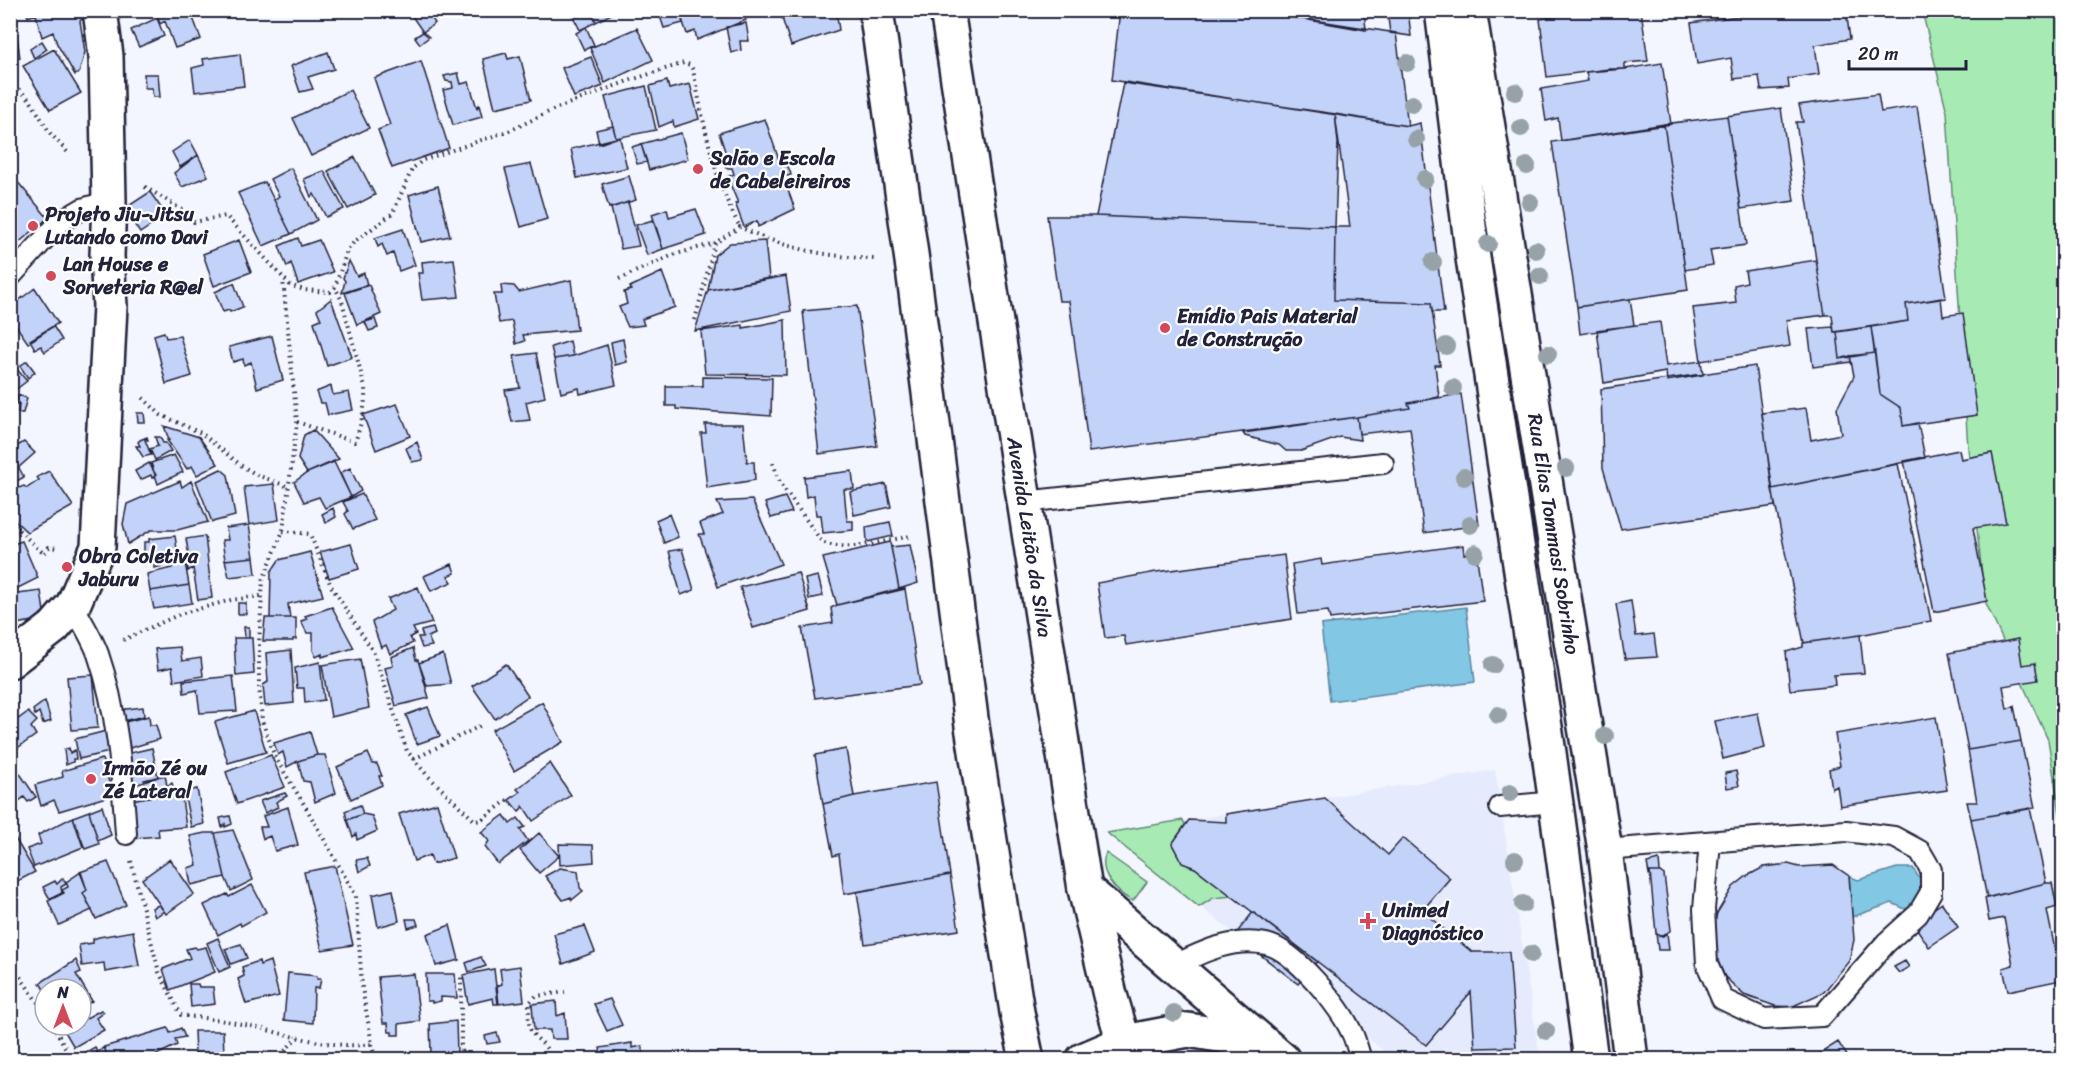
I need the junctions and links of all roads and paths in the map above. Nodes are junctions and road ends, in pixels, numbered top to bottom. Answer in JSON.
{"nodes":[{"id":1,"x":100,"y":10,"type":"edge"},
{"id":2,"x":947,"y":10,"type":"edge"},
{"id":3,"x":1442,"y":10,"type":"edge"},
{"id":4,"x":1469,"y":10,"type":"edge"},
{"id":5,"x":881,"y":18,"type":"edge"},
{"id":6,"x":10,"y":81,"type":"edge"},
{"id":7,"x":108,"y":164,"type":"junction"},
{"id":8,"x":109,"y":201,"type":"junction"},
{"id":9,"x":740,"y":227,"type":"junction"},
{"id":10,"x":715,"y":243,"type":"junction"},
{"id":11,"x":912,"y":261,"type":"junction"},
{"id":12,"x":10,"y":278,"type":"edge"},
{"id":13,"x":619,"y":279,"type":"dead end"},
{"id":14,"x":283,"y":280,"type":"junction"},
{"id":15,"x":335,"y":287,"type":"junction"},
{"id":16,"x":695,"y":320,"type":"dead end"},
{"id":17,"x":109,"y":368,"type":"junction"},
{"id":18,"x":297,"y":422,"type":"junction"},
{"id":19,"x":773,"y":463,"type":"dead end"},
{"id":20,"x":1383,"y":463,"type":"dead end"},
{"id":21,"x":289,"y":488,"type":"junction"},
{"id":22,"x":1024,"y":502,"type":"junction"},
{"id":23,"x":10,"y":522,"type":"edge"},
{"id":24,"x":947,"y":529,"type":"junction"},
{"id":25,"x":284,"y":531,"type":"junction"},
{"id":26,"x":60,"y":548,"type":"dead end"},
{"id":27,"x":261,"y":596,"type":"junction"},
{"id":28,"x":73,"y":605,"type":"junction"},
{"id":29,"x":93,"y":643,"type":"junction"},
{"id":30,"x":10,"y":661,"type":"edge"},
{"id":31,"x":480,"y":726,"type":"dead end"},
{"id":32,"x":414,"y":759,"type":"junction"},
{"id":33,"x":509,"y":799,"type":"dead end"},
{"id":34,"x":1555,"y":802,"type":"junction"},
{"id":35,"x":1500,"y":807,"type":"dead end"},
{"id":36,"x":126,"y":834,"type":"joint"},
{"id":37,"x":1710,"y":842,"type":"junction"},
{"id":38,"x":1605,"y":850,"type":"junction"},
{"id":39,"x":1085,"y":889,"type":"junction"},
{"id":40,"x":10,"y":962,"type":"edge"},
{"id":41,"x":1173,"y":966,"type":"junction"},
{"id":42,"x":461,"y":974,"type":"dead end"},
{"id":43,"x":565,"y":992,"type":"dead end"},
{"id":44,"x":33,"y":996,"type":"edge"},
{"id":45,"x":60,"y":1037,"type":"edge"},
{"id":46,"x":297,"y":1037,"type":"junction"},
{"id":47,"x":372,"y":1044,"type":"junction"},
{"id":48,"x":1127,"y":1051,"type":"edge"},
{"id":49,"x":1272,"y":1051,"type":"edge"},
{"id":50,"x":72,"y":1059,"type":"edge"},
{"id":51,"x":277,"y":1059,"type":"edge"},
{"id":52,"x":375,"y":1059,"type":"edge"},
{"id":53,"x":380,"y":1059,"type":"edge"},
{"id":54,"x":550,"y":1059,"type":"edge"},
{"id":55,"x":1027,"y":1059,"type":"edge"},
{"id":56,"x":1083,"y":1059,"type":"edge"},
{"id":57,"x":1360,"y":1059,"type":"edge"},
{"id":58,"x":1591,"y":1059,"type":"edge"},
{"id":59,"x":1632,"y":1059,"type":"edge"}],
"edges":[{"from":1,"to":7,"type":"street"},
{"from":2,"to":22,"type":"street","name":"Avenida Leitão da Silva"},
{"from":3,"to":34,"type":"street","name":"Rua Elias Tommasi Sobrinho"},
{"from":4,"to":38,"type":"street","name":"Rua Elias Tommasi Sobrinho"},
{"from":5,"to":11,"type":"street"},
{"from":6,"to":7,"type":"path"},
{"from":7,"to":8,"type":"street"},
{"from":7,"to":14,"type":"path"},
{"from":8,"to":12,"type":"lane"},
{"from":8,"to":17,"type":"street"},
{"from":9,"to":10,"type":"path"},
{"from":9,"to":11,"type":"path"},
{"from":9,"to":15,"type":"path"},
{"from":10,"to":13,"type":"path"},
{"from":10,"to":16,"type":"path"},
{"from":11,"to":24,"type":"street"},
{"from":14,"to":15,"type":"path"},
{"from":14,"to":18,"type":"path"},
{"from":15,"to":18,"type":"path"},
{"from":17,"to":21,"type":"path"},
{"from":17,"to":28,"type":"street"},
{"from":18,"to":21,"type":"path"},
{"from":19,"to":24,"type":"path"},
{"from":20,"to":22,"type":"lane"},
{"from":21,"to":25,"type":"path"},
{"from":22,"to":39,"type":"street","name":"Avenida Leitão da Silva"},
{"from":23,"to":26,"type":"path"},
{"from":24,"to":55,"type":"street"},
{"from":25,"to":27,"type":"path"},
{"from":25,"to":32,"type":"path"},
{"from":27,"to":29,"type":"path"},
{"from":27,"to":47,"type":"path"},
{"from":28,"to":29,"type":"lane"},
{"from":28,"to":30,"type":"street"},
{"from":29,"to":36,"type":"lane"},
{"from":31,"to":32,"type":"path"},
{"from":32,"to":33,"type":"path"},
{"from":34,"to":35,"type":"lane"},
{"from":34,"to":58,"type":"street","name":"Rua Elias Tommasi Sobrinho"},
{"from":36,"to":46,"type":"path"},
{"from":37,"to":37,"type":"lane"},
{"from":37,"to":38,"type":"lane"},
{"from":38,"to":59,"type":"street","name":"Rua Elias Tommasi Sobrinho"},
{"from":39,"to":41,"type":"street"},
{"from":39,"to":48,"type":"street","name":"Avenida Leitão da Silva"},
{"from":40,"to":44,"type":"path"},
{"from":41,"to":49,"type":"street"},
{"from":41,"to":57,"type":"lane"},
{"from":42,"to":53,"type":"path"},
{"from":43,"to":54,"type":"path"},
{"from":45,"to":50,"type":"path"},
{"from":46,"to":47,"type":"path"},
{"from":46,"to":51,"type":"path"},
{"from":47,"to":52,"type":"path"},
{"from":48,"to":49,"type":"street"},
{"from":48,"to":56,"type":"street"}]}
